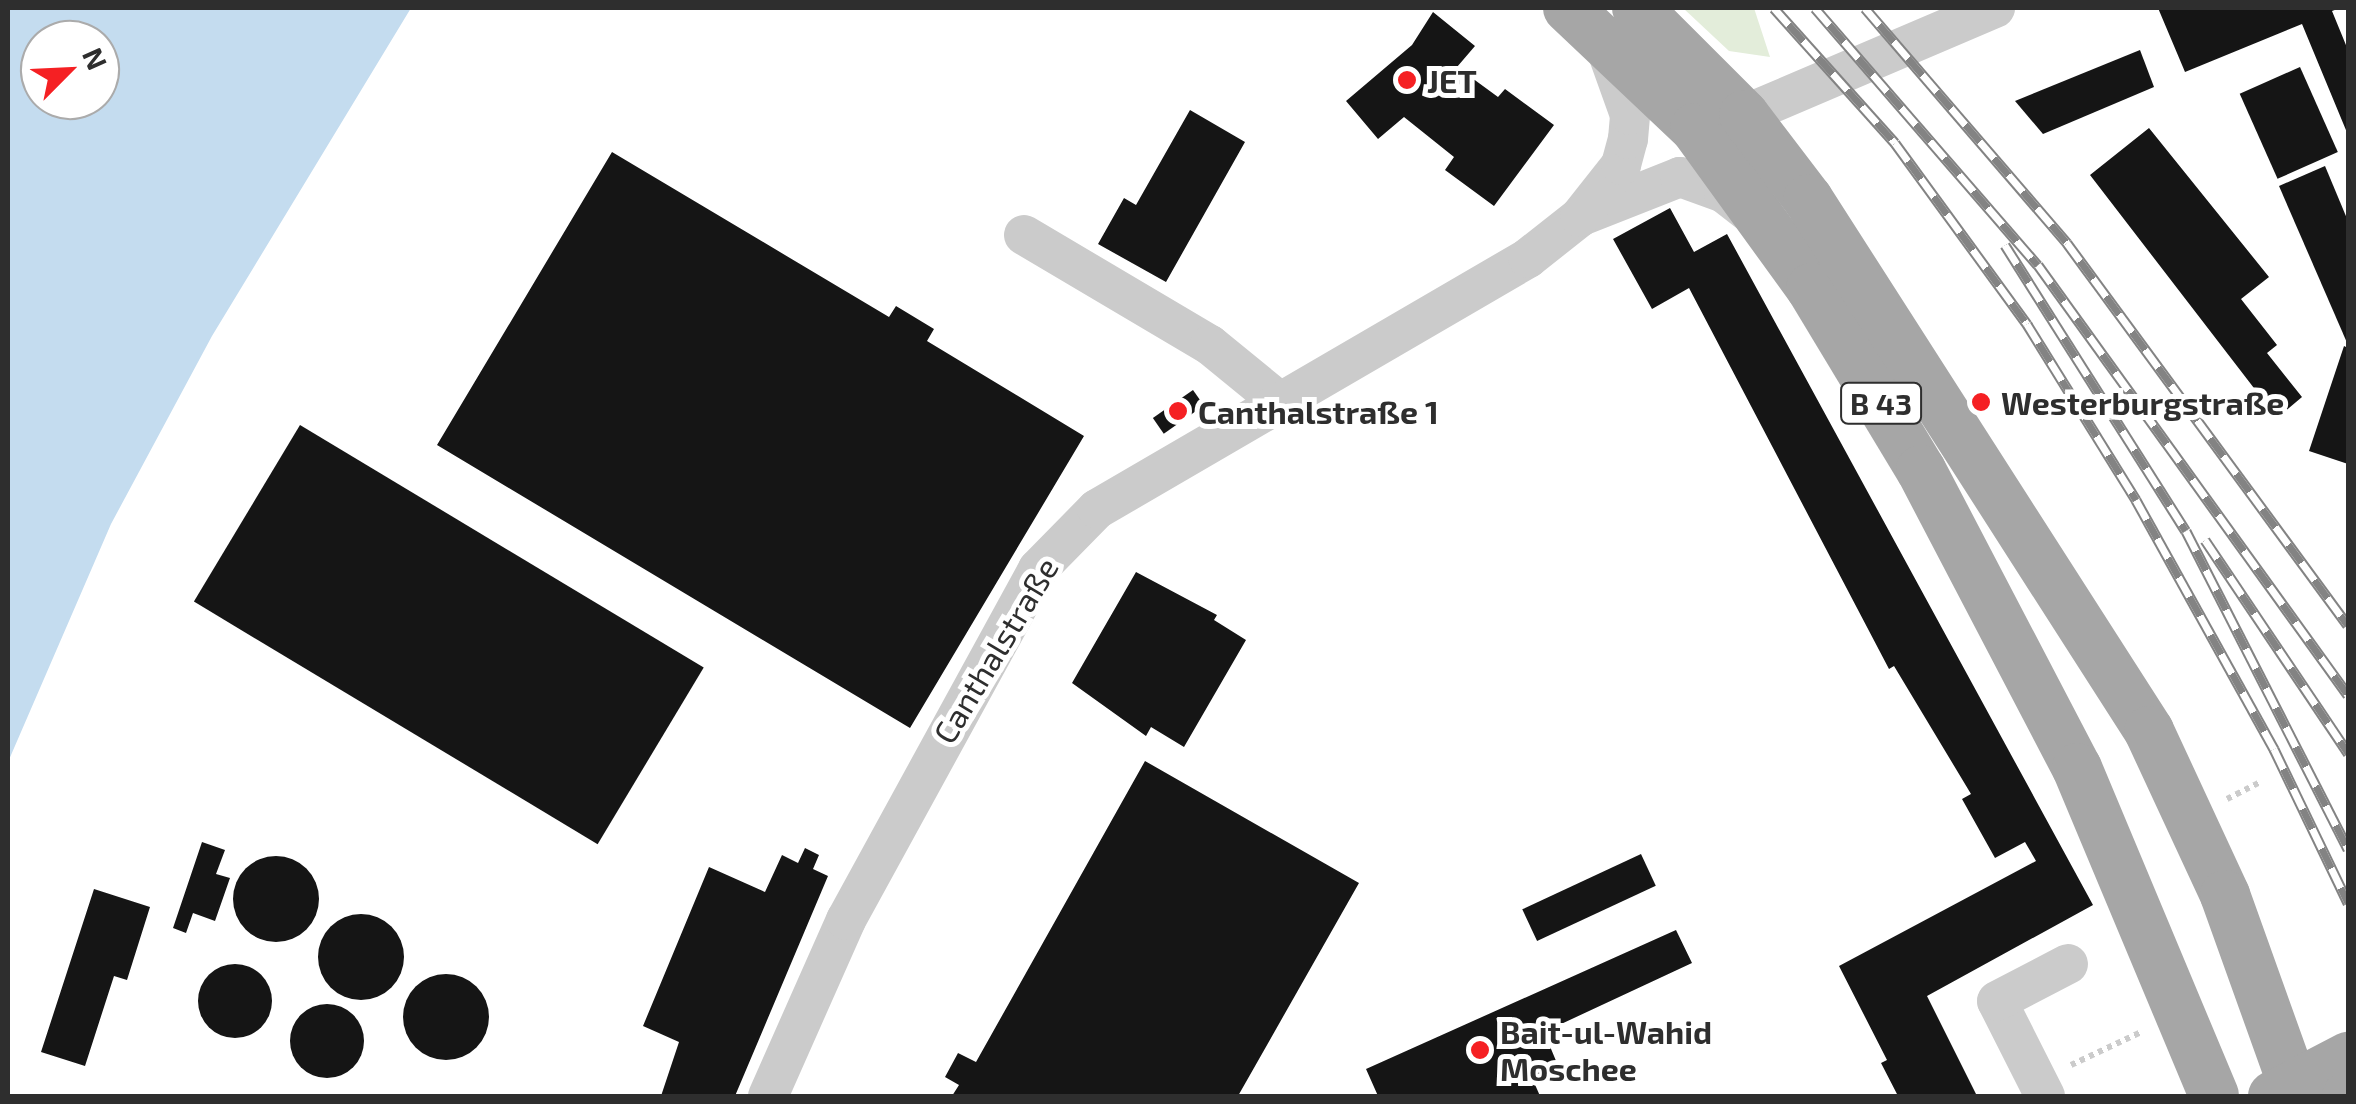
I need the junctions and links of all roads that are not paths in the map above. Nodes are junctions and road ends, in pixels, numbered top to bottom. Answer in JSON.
{"nodes":[{"id":1,"x":1995,"y":8,"type":"edge"},
{"id":2,"x":1602,"y":17,"type":"edge"},
{"id":3,"x":1744,"y":115,"type":"junction"},
{"id":4,"x":1695,"y":128,"type":"junction"},
{"id":5,"x":1580,"y":216,"type":"junction"},
{"id":6,"x":1766,"y":226,"type":"junction"},
{"id":7,"x":1024,"y":235,"type":"dead end"},
{"id":8,"x":1280,"y":402,"type":"junction"},
{"id":9,"x":2068,"y":964,"type":"dead end"},
{"id":10,"x":2348,"y":1057,"type":"edge"},
{"id":11,"x":2060,"y":1089,"type":"edge"},
{"id":12,"x":2287,"y":1092,"type":"edge"},
{"id":13,"x":768,"y":1096,"type":"edge"},
{"id":14,"x":2214,"y":1096,"type":"edge"}],
"edges":[{"from":1,"to":3,"type":"street"},
{"from":2,"to":3,"type":"main road","number":"B 43"},
{"from":2,"to":4,"type":"main road","number":"B 43"},
{"from":2,"to":5,"type":"street","name":"Canthalstraße"},
{"from":3,"to":4,"type":"main road"},
{"from":3,"to":12,"type":"main road","number":"B 43"},
{"from":4,"to":6,"type":"main road","number":"B 43"},
{"from":5,"to":6,"type":"street","name":"Canthalstraße"},
{"from":5,"to":8,"type":"street","name":"Canthalstraße"},
{"from":6,"to":14,"type":"main road","number":"B 43"},
{"from":7,"to":8,"type":"street"},
{"from":8,"to":13,"type":"street","name":"Canthalstraße"},
{"from":9,"to":11,"type":"street"},
{"from":10,"to":12,"type":"main road"}]}
